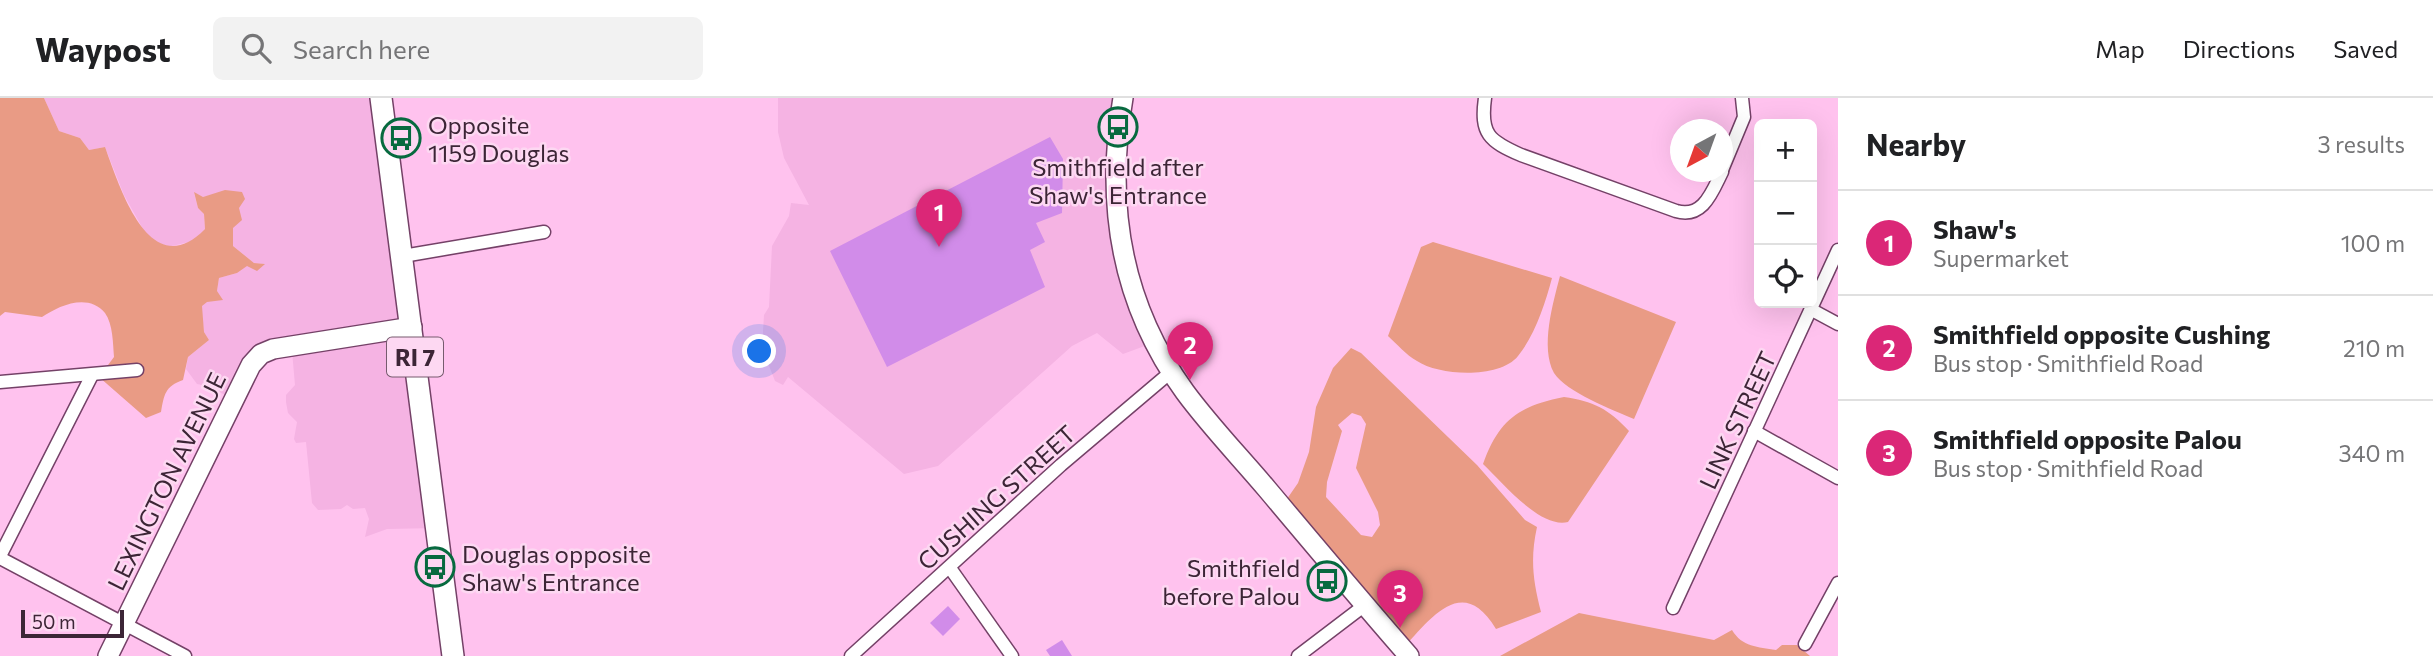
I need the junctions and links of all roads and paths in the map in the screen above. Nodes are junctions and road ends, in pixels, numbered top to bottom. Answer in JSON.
{"nodes":[{"id":1,"x":382,"y":98,"type":"edge"},
{"id":2,"x":1123,"y":98,"type":"edge"},
{"id":3,"x":1485,"y":98,"type":"edge"},
{"id":4,"x":1742,"y":98,"type":"edge"},
{"id":5,"x":1733,"y":144,"type":"edge"},
{"id":6,"x":1716,"y":182,"type":"edge"},
{"id":7,"x":544,"y":232,"type":"dead end"},
{"id":8,"x":1838,"y":250,"type":"edge"},
{"id":9,"x":403,"y":256,"type":"junction"},
{"id":10,"x":1812,"y":310,"type":"junction"},
{"id":11,"x":1838,"y":324,"type":"edge"},
{"id":12,"x":412,"y":327,"type":"junction"},
{"id":13,"x":137,"y":370,"type":"dead end"},
{"id":14,"x":1172,"y":371,"type":"junction"},
{"id":15,"x":92,"y":374,"type":"junction"},
{"id":16,"x":0,"y":382,"type":"edge"},
{"id":17,"x":1754,"y":431,"type":"junction"},
{"id":18,"x":1838,"y":478,"type":"edge"},
{"id":19,"x":0,"y":557,"type":"edge"},
{"id":20,"x":950,"y":568,"type":"junction"},
{"id":21,"x":1838,"y":583,"type":"edge"},
{"id":22,"x":1365,"y":605,"type":"junction"},
{"id":23,"x":1673,"y":608,"type":"dead end"},
{"id":24,"x":124,"y":624,"type":"junction"},
{"id":25,"x":1805,"y":644,"type":"dead end"},
{"id":26,"x":108,"y":656,"type":"edge"},
{"id":27,"x":186,"y":656,"type":"edge"},
{"id":28,"x":453,"y":656,"type":"edge"},
{"id":29,"x":851,"y":656,"type":"edge"},
{"id":30,"x":1012,"y":656,"type":"edge"},
{"id":31,"x":1298,"y":656,"type":"edge"},
{"id":32,"x":1409,"y":656,"type":"edge"}],
"edges":[{"from":1,"to":9,"type":"main road","number":"RI 7"},
{"from":2,"to":14,"type":"main road"},
{"from":3,"to":6,"type":"street"},
{"from":4,"to":5,"type":"street"},
{"from":7,"to":9,"type":"street"},
{"from":8,"to":10,"type":"street","name":"LINK STREET"},
{"from":9,"to":12,"type":"main road","number":"RI 7"},
{"from":10,"to":11,"type":"street"},
{"from":10,"to":17,"type":"street","name":"LINK STREET"},
{"from":12,"to":24,"type":"main road","name":"LEXINGTON AVENUE"},
{"from":12,"to":28,"type":"main road","number":"RI 7"},
{"from":13,"to":15,"type":"street"},
{"from":14,"to":20,"type":"street","name":"CUSHING STREET"},
{"from":14,"to":22,"type":"main road"},
{"from":15,"to":16,"type":"street"},
{"from":15,"to":19,"type":"street"},
{"from":17,"to":18,"type":"street"},
{"from":17,"to":23,"type":"street","name":"LINK STREET"},
{"from":19,"to":24,"type":"street"},
{"from":20,"to":29,"type":"street","name":"CUSHING STREET"},
{"from":20,"to":30,"type":"street"},
{"from":21,"to":25,"type":"street"},
{"from":22,"to":31,"type":"street"},
{"from":22,"to":32,"type":"main road"},
{"from":24,"to":26,"type":"main road","name":"LEXINGTON AVENUE"},
{"from":24,"to":27,"type":"street"}]}
